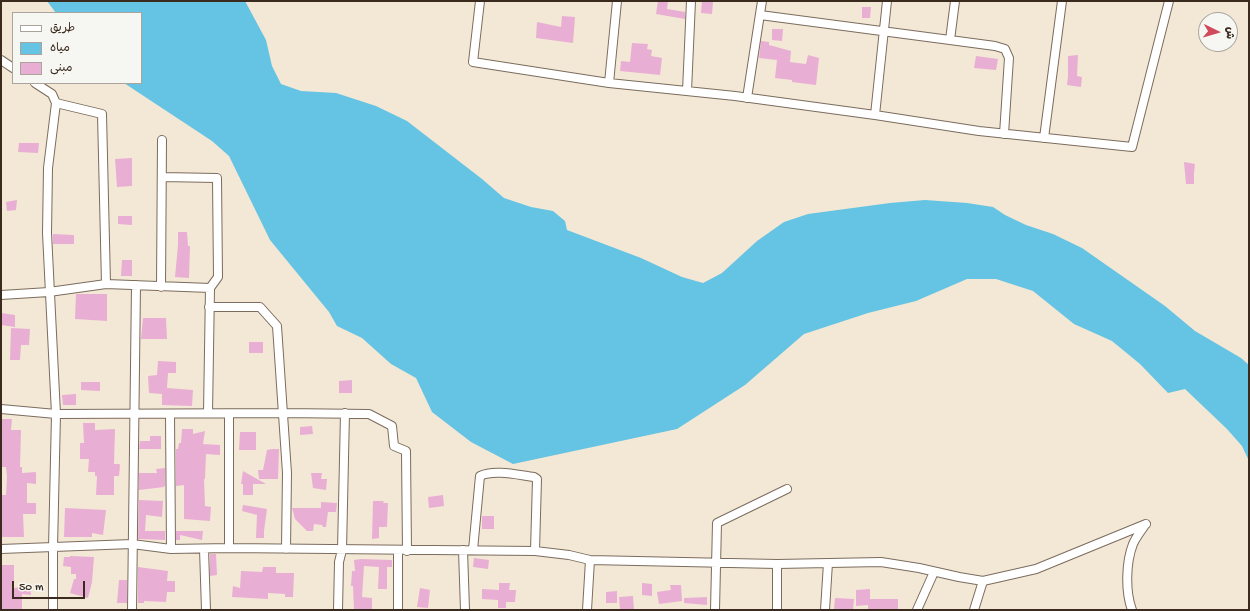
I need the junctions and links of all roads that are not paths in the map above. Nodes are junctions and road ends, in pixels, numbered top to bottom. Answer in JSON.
{"nodes":[{"id":1,"x":480,"y":1,"type":"edge"},
{"id":2,"x":617,"y":1,"type":"edge"},
{"id":3,"x":691,"y":1,"type":"edge"},
{"id":4,"x":762,"y":1,"type":"edge"},
{"id":5,"x":887,"y":1,"type":"edge"},
{"id":6,"x":955,"y":1,"type":"edge"},
{"id":7,"x":1062,"y":1,"type":"edge"},
{"id":8,"x":1169,"y":1,"type":"edge"},
{"id":9,"x":760,"y":15,"type":"junction"},
{"id":10,"x":884,"y":31,"type":"junction"},
{"id":11,"x":950,"y":40,"type":"junction"},
{"id":12,"x":1,"y":60,"type":"edge"},
{"id":13,"x":12,"y":67,"type":"edge"},
{"id":14,"x":609,"y":83,"type":"junction"},
{"id":15,"x":37,"y":84,"type":"edge"},
{"id":16,"x":687,"y":91,"type":"junction"},
{"id":17,"x":747,"y":98,"type":"junction"},
{"id":18,"x":56,"y":103,"type":"junction"},
{"id":19,"x":875,"y":115,"type":"junction"},
{"id":20,"x":1004,"y":134,"type":"junction"},
{"id":21,"x":1044,"y":138,"type":"junction"},
{"id":22,"x":162,"y":140,"type":"dead end"},
{"id":23,"x":162,"y":177,"type":"junction"},
{"id":24,"x":106,"y":284,"type":"junction"},
{"id":25,"x":136,"y":285,"type":"junction"},
{"id":26,"x":161,"y":287,"type":"junction"},
{"id":27,"x":210,"y":288,"type":"junction"},
{"id":28,"x":49,"y":292,"type":"junction"},
{"id":29,"x":1,"y":296,"type":"edge"},
{"id":30,"x":209,"y":307,"type":"junction"},
{"id":31,"x":1,"y":409,"type":"edge"},
{"id":32,"x":284,"y":413,"type":"junction"},
{"id":33,"x":345,"y":413,"type":"junction"},
{"id":34,"x":56,"y":414,"type":"junction"},
{"id":35,"x":134,"y":414,"type":"junction"},
{"id":36,"x":170,"y":414,"type":"junction"},
{"id":37,"x":208,"y":414,"type":"junction"},
{"id":38,"x":229,"y":414,"type":"junction"},
{"id":39,"x":787,"y":489,"type":"dead end"},
{"id":40,"x":132,"y":544,"type":"junction"},
{"id":41,"x":53,"y":548,"type":"junction"},
{"id":42,"x":230,"y":548,"type":"junction"},
{"id":43,"x":1,"y":549,"type":"edge"},
{"id":44,"x":171,"y":549,"type":"junction"},
{"id":45,"x":204,"y":549,"type":"junction"},
{"id":46,"x":286,"y":549,"type":"junction"},
{"id":47,"x":342,"y":550,"type":"junction"},
{"id":48,"x":463,"y":550,"type":"junction"},
{"id":49,"x":473,"y":550,"type":"junction"},
{"id":50,"x":398,"y":551,"type":"junction"},
{"id":51,"x":407,"y":551,"type":"junction"},
{"id":52,"x":535,"y":551,"type":"junction"},
{"id":53,"x":590,"y":560,"type":"junction"},
{"id":54,"x":716,"y":563,"type":"junction"},
{"id":55,"x":828,"y":563,"type":"junction"},
{"id":56,"x":777,"y":564,"type":"junction"},
{"id":57,"x":934,"y":572,"type":"junction"},
{"id":58,"x":983,"y":581,"type":"junction"},
{"id":59,"x":53,"y":610,"type":"edge"},
{"id":60,"x":132,"y":610,"type":"edge"},
{"id":61,"x":206,"y":610,"type":"edge"},
{"id":62,"x":338,"y":610,"type":"edge"},
{"id":63,"x":398,"y":610,"type":"edge"},
{"id":64,"x":465,"y":610,"type":"edge"},
{"id":65,"x":587,"y":610,"type":"edge"},
{"id":66,"x":715,"y":610,"type":"edge"},
{"id":67,"x":777,"y":610,"type":"edge"},
{"id":68,"x":825,"y":610,"type":"edge"},
{"id":69,"x":917,"y":610,"type":"edge"},
{"id":70,"x":974,"y":610,"type":"edge"},
{"id":71,"x":1132,"y":610,"type":"edge"}],
"edges":[{"from":1,"to":14,"type":"street"},
{"from":2,"to":14,"type":"street"},
{"from":3,"to":16,"type":"street"},
{"from":4,"to":9,"type":"street"},
{"from":5,"to":10,"type":"street"},
{"from":6,"to":11,"type":"street"},
{"from":7,"to":21,"type":"street"},
{"from":8,"to":21,"type":"street"},
{"from":9,"to":10,"type":"street"},
{"from":9,"to":17,"type":"street"},
{"from":10,"to":11,"type":"street"},
{"from":10,"to":19,"type":"street"},
{"from":11,"to":20,"type":"street"},
{"from":12,"to":13,"type":"street"},
{"from":14,"to":16,"type":"street"},
{"from":15,"to":18,"type":"street"},
{"from":16,"to":17,"type":"street"},
{"from":17,"to":19,"type":"street"},
{"from":18,"to":24,"type":"street"},
{"from":18,"to":28,"type":"street"},
{"from":19,"to":20,"type":"street"},
{"from":20,"to":21,"type":"street"},
{"from":22,"to":23,"type":"street"},
{"from":23,"to":26,"type":"street"},
{"from":23,"to":27,"type":"street"},
{"from":24,"to":25,"type":"street"},
{"from":24,"to":28,"type":"street"},
{"from":25,"to":26,"type":"street"},
{"from":25,"to":35,"type":"street"},
{"from":26,"to":27,"type":"street"},
{"from":27,"to":30,"type":"street"},
{"from":28,"to":29,"type":"street"},
{"from":28,"to":34,"type":"street"},
{"from":30,"to":32,"type":"street"},
{"from":30,"to":37,"type":"street"},
{"from":31,"to":34,"type":"street"},
{"from":32,"to":33,"type":"street"},
{"from":32,"to":38,"type":"street"},
{"from":32,"to":46,"type":"street"},
{"from":33,"to":47,"type":"street"},
{"from":33,"to":51,"type":"street"},
{"from":34,"to":35,"type":"street"},
{"from":34,"to":41,"type":"street"},
{"from":35,"to":36,"type":"street"},
{"from":35,"to":40,"type":"street"},
{"from":36,"to":37,"type":"street"},
{"from":36,"to":44,"type":"street"},
{"from":37,"to":38,"type":"street"},
{"from":38,"to":42,"type":"street"},
{"from":39,"to":54,"type":"street"},
{"from":40,"to":41,"type":"street"},
{"from":40,"to":44,"type":"street"},
{"from":40,"to":60,"type":"street"},
{"from":41,"to":43,"type":"street"},
{"from":41,"to":59,"type":"street"},
{"from":42,"to":45,"type":"street"},
{"from":42,"to":46,"type":"street"},
{"from":44,"to":45,"type":"street"},
{"from":45,"to":61,"type":"street"},
{"from":46,"to":47,"type":"street"},
{"from":47,"to":50,"type":"street"},
{"from":47,"to":62,"type":"street"},
{"from":48,"to":49,"type":"street"},
{"from":48,"to":51,"type":"street"},
{"from":48,"to":64,"type":"street"},
{"from":49,"to":52,"type":"street"},
{"from":49,"to":52,"type":"street"},
{"from":50,"to":51,"type":"street"},
{"from":50,"to":63,"type":"street"},
{"from":52,"to":53,"type":"street"},
{"from":53,"to":54,"type":"street"},
{"from":53,"to":65,"type":"street"},
{"from":54,"to":56,"type":"street"},
{"from":54,"to":66,"type":"street"},
{"from":55,"to":56,"type":"street"},
{"from":55,"to":57,"type":"street"},
{"from":55,"to":68,"type":"street"},
{"from":56,"to":67,"type":"street"},
{"from":57,"to":58,"type":"street"},
{"from":57,"to":69,"type":"street"},
{"from":58,"to":70,"type":"street"},
{"from":58,"to":71,"type":"street"}]}
